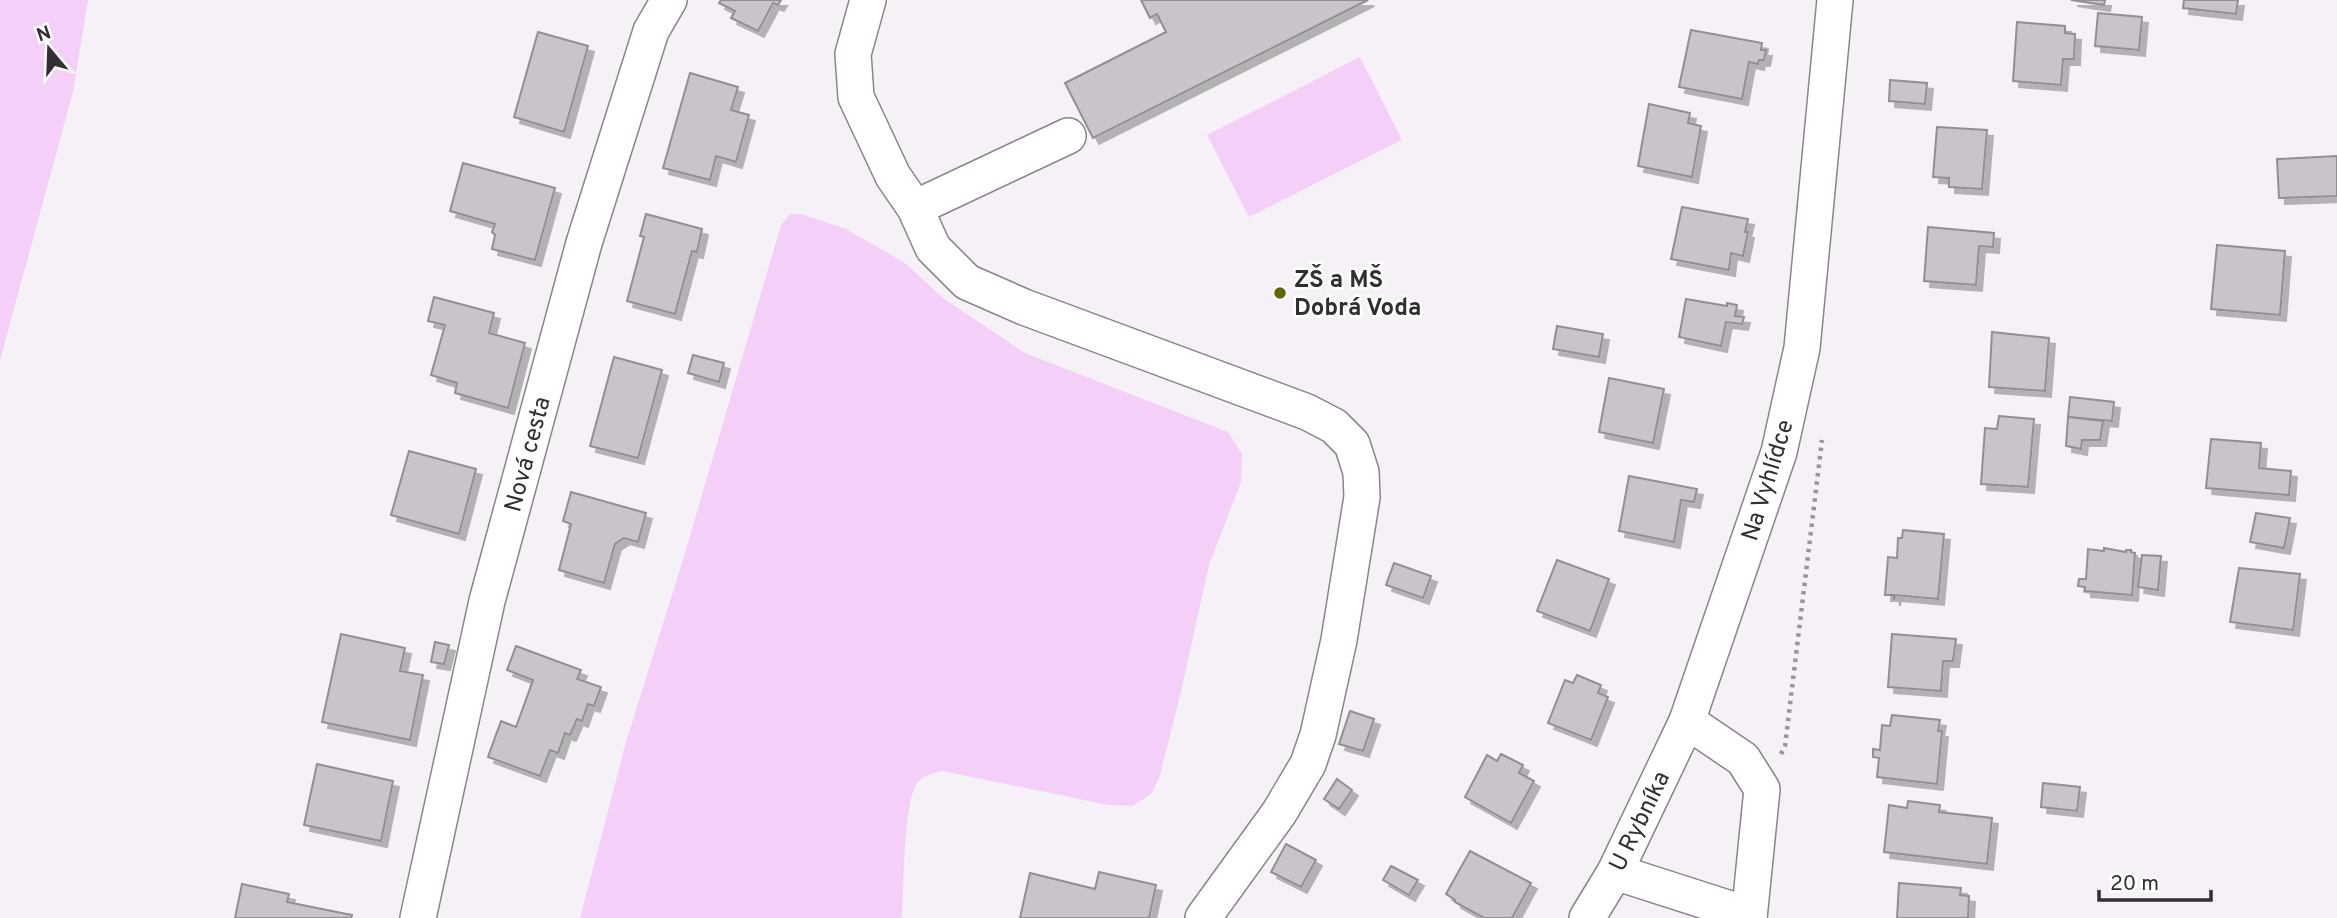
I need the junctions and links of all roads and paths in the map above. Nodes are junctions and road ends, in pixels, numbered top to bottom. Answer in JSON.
{"nodes":[{"id":1,"x":669,"y":0,"type":"edge"},
{"id":2,"x":868,"y":0,"type":"edge"},
{"id":3,"x":1836,"y":0,"type":"edge"},
{"id":4,"x":1068,"y":136,"type":"dead end"},
{"id":5,"x":915,"y":208,"type":"junction"},
{"id":6,"x":1822,"y":437,"type":"dead end"},
{"id":7,"x":1687,"y":721,"type":"junction"},
{"id":8,"x":1762,"y":789,"type":"junction"},
{"id":9,"x":1615,"y":872,"type":"junction"},
{"id":10,"x":1749,"y":917,"type":"edge"},
{"id":11,"x":418,"y":918,"type":"edge"},
{"id":12,"x":1203,"y":918,"type":"edge"},
{"id":13,"x":1587,"y":918,"type":"edge"}],
"edges":[{"from":1,"to":11,"type":"street","name":"Nová cesta"},
{"from":2,"to":5,"type":"street"},
{"from":3,"to":7,"type":"street","name":"Na Vyhlídce"},
{"from":4,"to":5,"type":"street"},
{"from":5,"to":12,"type":"street"},
{"from":6,"to":8,"type":"path"},
{"from":7,"to":8,"type":"street"},
{"from":7,"to":9,"type":"street","name":"U Rybníka"},
{"from":8,"to":10,"type":"street"},
{"from":9,"to":10,"type":"street"},
{"from":9,"to":13,"type":"street","name":"U Rybníka"}]}
